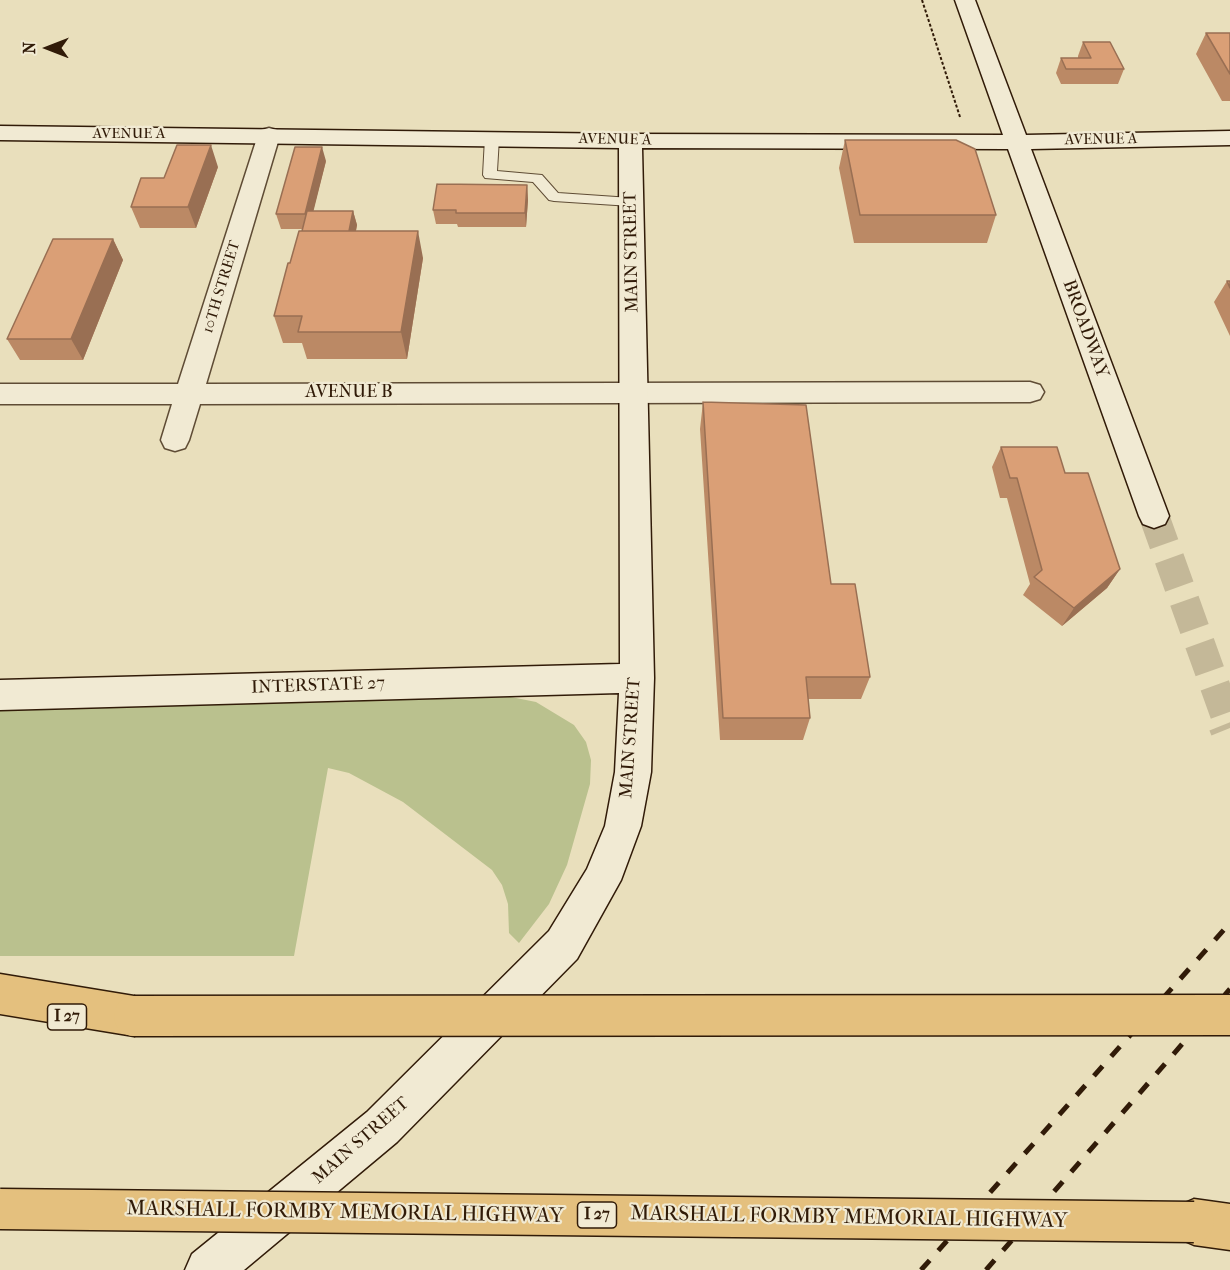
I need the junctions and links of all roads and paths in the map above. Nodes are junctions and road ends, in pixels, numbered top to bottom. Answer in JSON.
{"nodes":[{"id":1,"x":922,"y":0,"type":"edge"},
{"id":2,"x":965,"y":0,"type":"edge"},
{"id":3,"x":961,"y":121,"type":"dead end"},
{"id":4,"x":0,"y":133,"type":"edge"},
{"id":5,"x":269,"y":135,"type":"junction"},
{"id":6,"x":492,"y":138,"type":"junction"},
{"id":7,"x":1230,"y":138,"type":"edge"},
{"id":8,"x":630,"y":141,"type":"junction"},
{"id":9,"x":1016,"y":142,"type":"junction"},
{"id":10,"x":631,"y":202,"type":"junction"},
{"id":11,"x":1030,"y":392,"type":"dead end"},
{"id":12,"x":189,"y":393,"type":"junction"},
{"id":13,"x":0,"y":394,"type":"edge"},
{"id":14,"x":635,"y":394,"type":"junction"},
{"id":15,"x":175,"y":440,"type":"dead end"},
{"id":16,"x":1154,"y":516,"type":"tunnel mouth"},
{"id":17,"x":637,"y":678,"type":"junction"},
{"id":18,"x":0,"y":695,"type":"edge"},
{"id":19,"x":0,"y":994,"type":"edge"},
{"id":20,"x":1230,"y":1015,"type":"edge"},
{"id":21,"x":134,"y":1016,"type":"junction"},
{"id":22,"x":0,"y":1018,"type":"edge"},
{"id":23,"x":0,"y":1209,"type":"edge"},
{"id":24,"x":1218,"y":1224,"type":"edge"},
{"id":25,"x":208,"y":1270,"type":"edge"}],
"edges":[{"from":1,"to":3,"type":"path"},
{"from":2,"to":9,"type":"main road","name":"BROADWAY"},
{"from":4,"to":5,"type":"main road","name":"AVENUE A"},
{"from":5,"to":6,"type":"main road","name":"AVENUE A"},
{"from":5,"to":12,"type":"main road","name":"10TH STREET"},
{"from":6,"to":8,"type":"main road","name":"AVENUE A"},
{"from":6,"to":10,"type":"lane"},
{"from":7,"to":9,"type":"main road","name":"AVENUE A"},
{"from":8,"to":9,"type":"main road","name":"AVENUE A"},
{"from":8,"to":10,"type":"main road","name":"MAIN STREET"},
{"from":9,"to":16,"type":"main road","name":"BROADWAY"},
{"from":10,"to":14,"type":"main road","name":"MAIN STREET"},
{"from":11,"to":14,"type":"main road","name":"AVENUE B"},
{"from":12,"to":13,"type":"main road","name":"AVENUE B"},
{"from":12,"to":14,"type":"main road","name":"AVENUE B"},
{"from":12,"to":15,"type":"main road","name":"10TH STREET"},
{"from":14,"to":17,"type":"main road","name":"MAIN STREET"},
{"from":17,"to":18,"type":"main road","name":"INTERSTATE 27"},
{"from":17,"to":25,"type":"main road","name":"MAIN STREET"},
{"from":19,"to":21,"type":"highway"},
{"from":20,"to":21,"type":"highway","number":"I 27","bridge":true},
{"from":21,"to":22,"type":"highway","number":"I 27"},
{"from":23,"to":24,"type":"highway","name":"MARSHALL FORMBY MEMORIAL HIGHWAY","number":"I 27","bridge":true}]}
